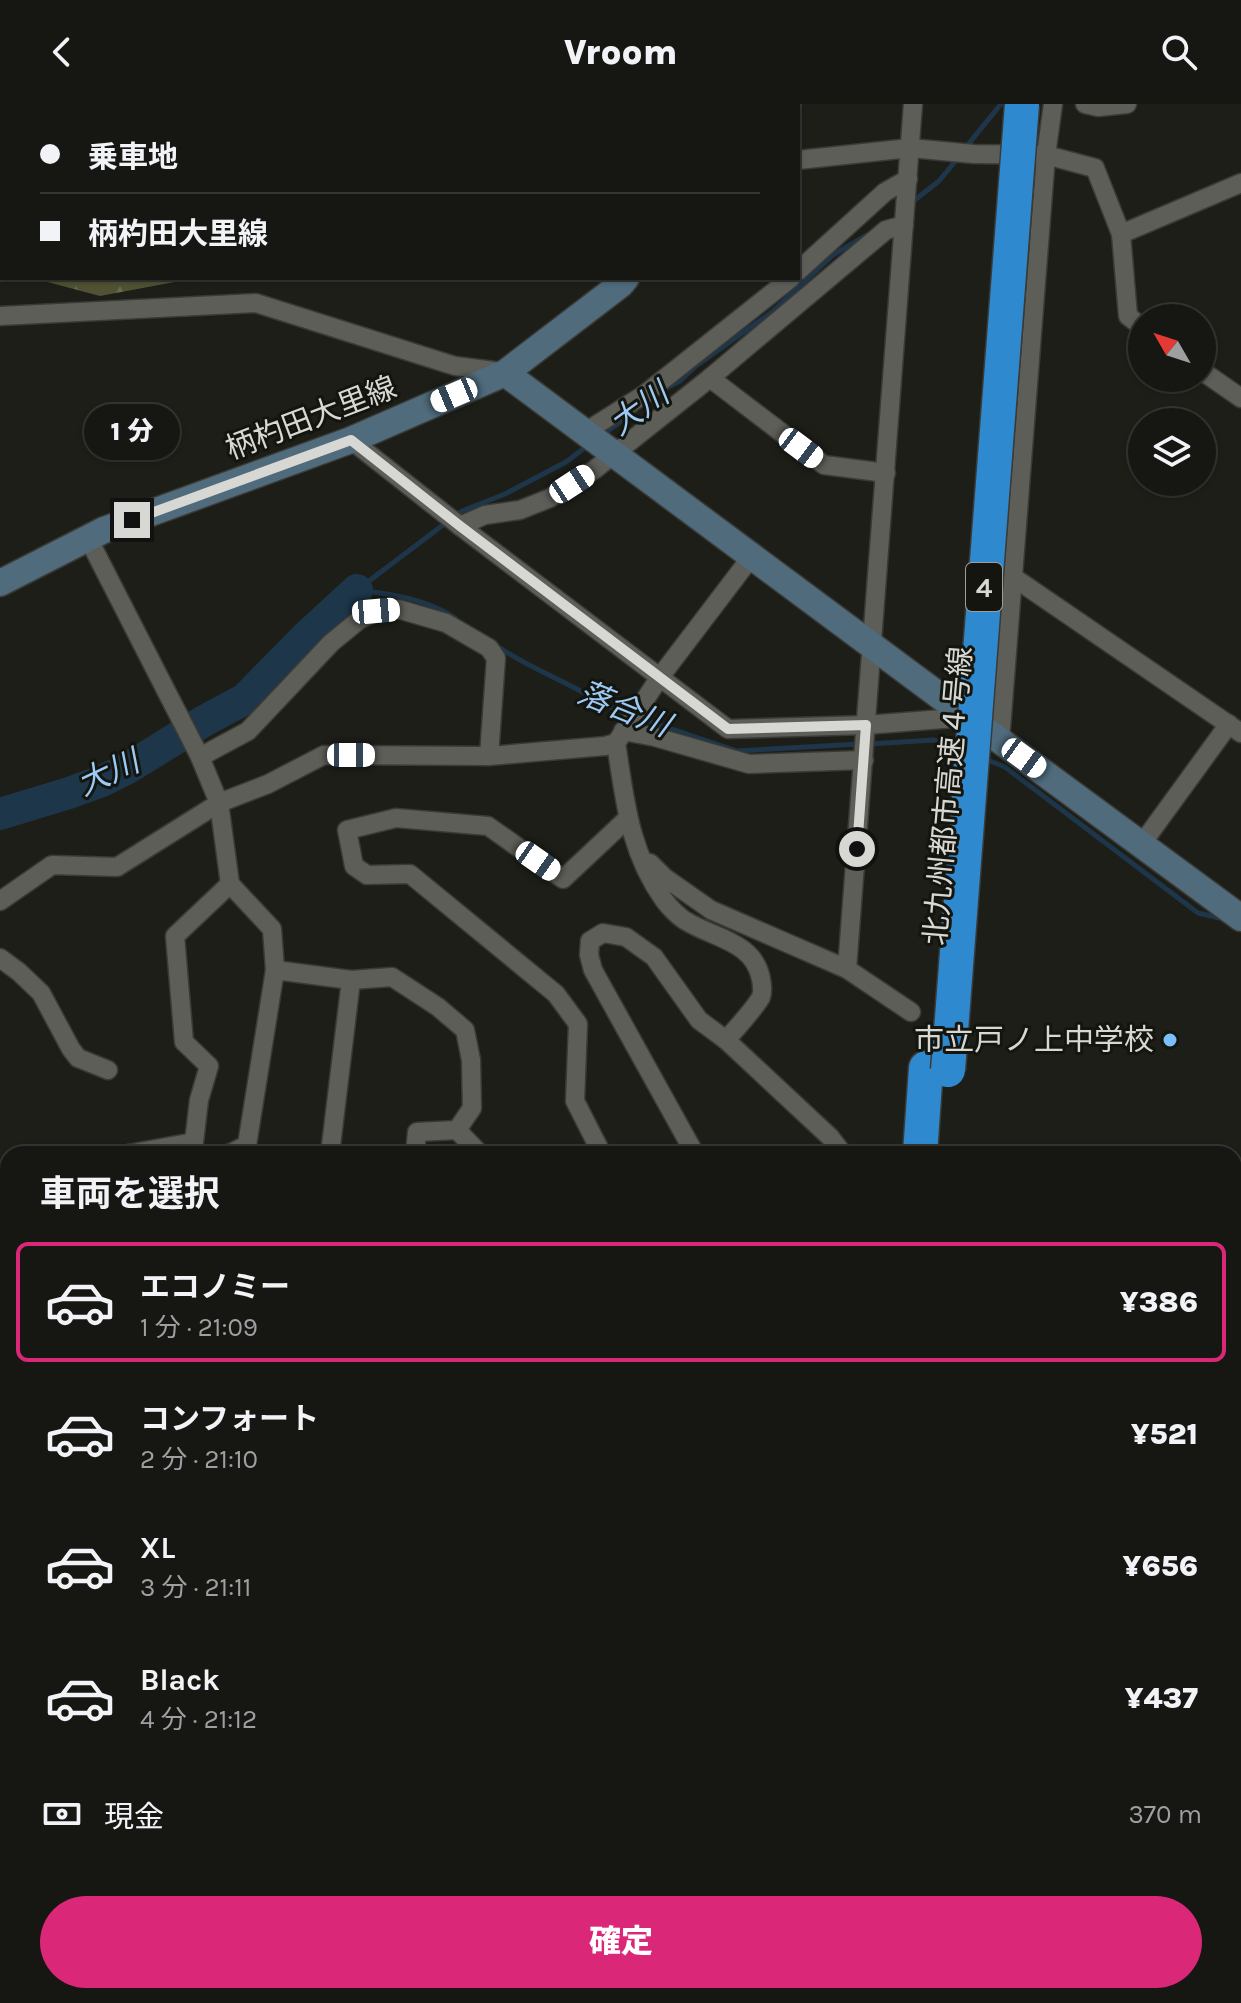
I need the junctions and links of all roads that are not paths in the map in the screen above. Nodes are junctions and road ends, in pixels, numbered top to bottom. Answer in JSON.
{"nodes":[{"id":1,"x":913,"y":104,"type":"edge"},
{"id":2,"x":1002,"y":104,"type":"edge"},
{"id":3,"x":1022,"y":104,"type":"edge"},
{"id":4,"x":1053,"y":104,"type":"edge"},
{"id":5,"x":1085,"y":104,"type":"edge"},
{"id":6,"x":1127,"y":104,"type":"edge"},
{"id":7,"x":910,"y":148,"type":"junction"},
{"id":8,"x":1046,"y":155,"type":"junction"},
{"id":9,"x":800,"y":160,"type":"edge"},
{"id":10,"x":908,"y":179,"type":"junction"},
{"id":11,"x":1241,"y":183,"type":"edge"},
{"id":12,"x":904,"y":225,"type":"junction"},
{"id":13,"x":1121,"y":234,"type":"junction"},
{"id":14,"x":800,"y":269,"type":"edge"},
{"id":15,"x":788,"y":280,"type":"edge"},
{"id":16,"x":606,"y":287,"type":"edge"},
{"id":17,"x":0,"y":316,"type":"edge"},
{"id":18,"x":1128,"y":316,"type":"edge"},
{"id":19,"x":505,"y":373,"type":"junction"},
{"id":20,"x":710,"y":378,"type":"junction"},
{"id":21,"x":1216,"y":381,"type":"edge"},
{"id":22,"x":1241,"y":398,"type":"edge"},
{"id":23,"x":351,"y":440,"type":"junction"},
{"id":24,"x":599,"y":443,"type":"junction"},
{"id":25,"x":886,"y":473,"type":"junction"},
{"id":26,"x":460,"y":526,"type":"junction"},
{"id":27,"x":88,"y":538,"type":"junction"},
{"id":28,"x":752,"y":556,"type":"junction"},
{"id":29,"x":1013,"y":577,"type":"junction"},
{"id":30,"x":0,"y":583,"type":"edge"},
{"id":31,"x":871,"y":644,"type":"junction"},
{"id":32,"x":660,"y":677,"type":"junction"},
{"id":33,"x":968,"y":717,"type":"junction"},
{"id":34,"x":866,"y":725,"type":"junction"},
{"id":35,"x":1235,"y":729,"type":"edge"},
{"id":36,"x":619,"y":737,"type":"junction"},
{"id":37,"x":1000,"y":741,"type":"junction"},
{"id":38,"x":489,"y":756,"type":"junction"},
{"id":39,"x":200,"y":757,"type":"junction"},
{"id":40,"x":864,"y":760,"type":"junction"},
{"id":41,"x":219,"y":803,"type":"junction"},
{"id":42,"x":628,"y":818,"type":"junction"},
{"id":43,"x":1141,"y":845,"type":"junction"},
{"id":44,"x":636,"y":850,"type":"junction"},
{"id":45,"x":230,"y":884,"type":"junction"},
{"id":46,"x":0,"y":901,"type":"edge"},
{"id":47,"x":1241,"y":918,"type":"edge"},
{"id":48,"x":0,"y":958,"type":"edge"},
{"id":49,"x":847,"y":969,"type":"junction"},
{"id":50,"x":275,"y":970,"type":"junction"},
{"id":51,"x":351,"y":980,"type":"junction"},
{"id":52,"x":911,"y":1012,"type":"dead end"},
{"id":53,"x":726,"y":1040,"type":"junction"},
{"id":54,"x":937,"y":1069,"type":"junction"},
{"id":55,"x":108,"y":1070,"type":"dead end"},
{"id":56,"x":457,"y":1130,"type":"junction"},
{"id":57,"x":172,"y":1146,"type":"edge"},
{"id":58,"x":245,"y":1146,"type":"edge"},
{"id":59,"x":331,"y":1146,"type":"edge"},
{"id":60,"x":416,"y":1146,"type":"edge"},
{"id":61,"x":472,"y":1146,"type":"edge"},
{"id":62,"x":598,"y":1146,"type":"edge"},
{"id":63,"x":691,"y":1146,"type":"edge"},
{"id":64,"x":837,"y":1146,"type":"edge"},
{"id":65,"x":922,"y":1146,"type":"edge"},
{"id":66,"x":942,"y":1146,"type":"edge"}],
"edges":[{"from":1,"to":7,"type":"street"},
{"from":2,"to":54,"type":"highway","name":"北九州都市高速４号線","number":"4"},
{"from":3,"to":54,"type":"highway","name":"北九州都市高速４号線","number":"4","bridge":true},
{"from":4,"to":8,"type":"street"},
{"from":5,"to":6,"type":"street"},
{"from":7,"to":8,"type":"street"},
{"from":7,"to":9,"type":"street"},
{"from":7,"to":10,"type":"street"},
{"from":8,"to":13,"type":"street"},
{"from":8,"to":29,"type":"street"},
{"from":10,"to":12,"type":"street"},
{"from":10,"to":14,"type":"street"},
{"from":11,"to":13,"type":"street"},
{"from":12,"to":20,"type":"street"},
{"from":12,"to":25,"type":"street"},
{"from":13,"to":18,"type":"street"},
{"from":15,"to":24,"type":"street"},
{"from":16,"to":19,"type":"street","name":"柄杓田大里線"},
{"from":17,"to":19,"type":"street"},
{"from":19,"to":23,"type":"street","name":"柄杓田大里線"},
{"from":19,"to":24,"type":"street"},
{"from":20,"to":24,"type":"street"},
{"from":20,"to":25,"type":"street"},
{"from":21,"to":22,"type":"street"},
{"from":23,"to":26,"type":"street"},
{"from":23,"to":27,"type":"street","name":"柄杓田大里線"},
{"from":24,"to":26,"type":"street"},
{"from":24,"to":28,"type":"street"},
{"from":25,"to":31,"type":"street"},
{"from":26,"to":32,"type":"street"},
{"from":27,"to":30,"type":"street","name":"柄杓田大里線"},
{"from":27,"to":39,"type":"street"},
{"from":28,"to":31,"type":"street"},
{"from":28,"to":32,"type":"street"},
{"from":29,"to":35,"type":"street"},
{"from":29,"to":37,"type":"street"},
{"from":31,"to":33,"type":"street"},
{"from":31,"to":34,"type":"street"},
{"from":32,"to":34,"type":"street"},
{"from":32,"to":36,"type":"street"},
{"from":33,"to":34,"type":"street"},
{"from":33,"to":37,"type":"street"},
{"from":34,"to":40,"type":"street"},
{"from":35,"to":43,"type":"street"},
{"from":36,"to":38,"type":"street"},
{"from":36,"to":40,"type":"street"},
{"from":36,"to":42,"type":"street"},
{"from":37,"to":43,"type":"street"},
{"from":38,"to":39,"type":"street"},
{"from":38,"to":41,"type":"street"},
{"from":39,"to":41,"type":"street"},
{"from":40,"to":49,"type":"street"},
{"from":41,"to":45,"type":"street"},
{"from":41,"to":46,"type":"street"},
{"from":42,"to":44,"type":"street"},
{"from":42,"to":62,"type":"street"},
{"from":43,"to":47,"type":"street"},
{"from":44,"to":49,"type":"street"},
{"from":44,"to":53,"type":"street"},
{"from":45,"to":50,"type":"street"},
{"from":45,"to":57,"type":"street"},
{"from":48,"to":55,"type":"street"},
{"from":49,"to":52,"type":"street"},
{"from":50,"to":51,"type":"street"},
{"from":50,"to":58,"type":"street"},
{"from":51,"to":56,"type":"street"},
{"from":51,"to":59,"type":"street"},
{"from":53,"to":63,"type":"street"},
{"from":53,"to":64,"type":"street"},
{"from":54,"to":65,"type":"highway","name":"北九州都市高速４号線","number":"4"},
{"from":54,"to":66,"type":"highway","name":"北九州都市高速４号線","number":"4"},
{"from":56,"to":60,"type":"street"},
{"from":56,"to":61,"type":"street"}]}
